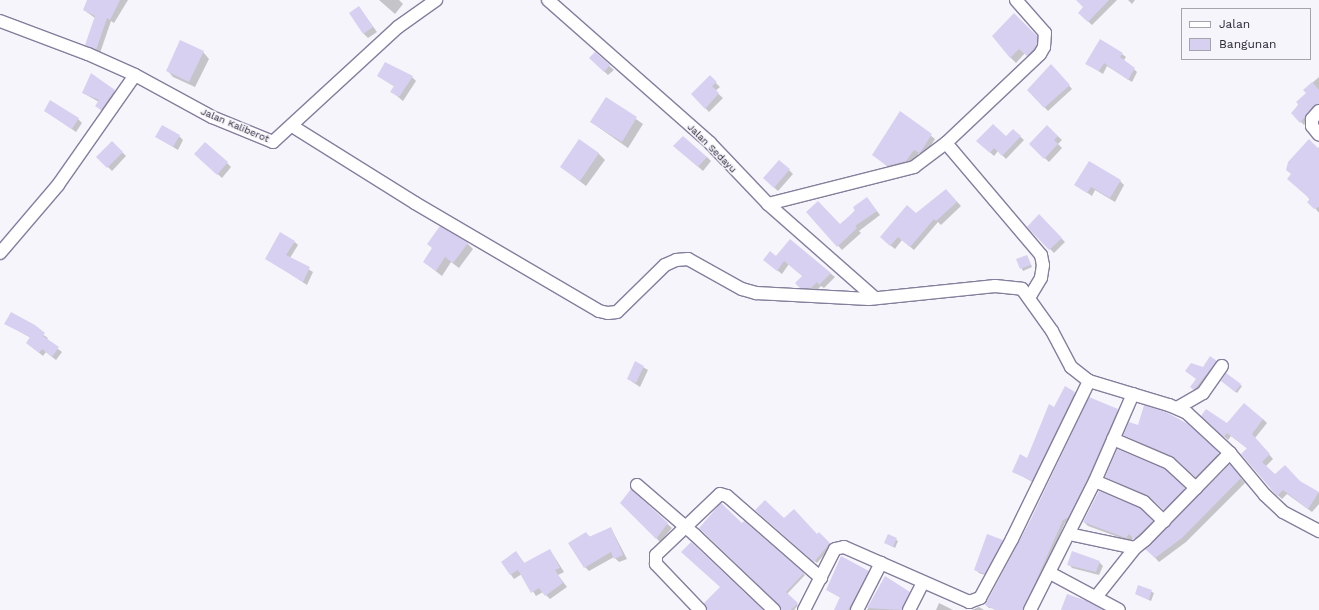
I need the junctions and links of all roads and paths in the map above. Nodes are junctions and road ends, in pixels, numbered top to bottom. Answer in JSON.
{"nodes":[{"id":1,"x":436,"y":0,"type":"edge"},
{"id":2,"x":548,"y":0,"type":"edge"},
{"id":3,"x":1016,"y":0,"type":"edge"},
{"id":4,"x":0,"y":21,"type":"edge"},
{"id":5,"x":135,"y":75,"type":"junction"},
{"id":6,"x":1319,"y":111,"type":"edge"},
{"id":7,"x":292,"y":126,"type":"junction"},
{"id":8,"x":1319,"y":135,"type":"edge"},
{"id":9,"x":946,"y":143,"type":"junction"},
{"id":10,"x":768,"y":204,"type":"junction"},
{"id":11,"x":0,"y":253,"type":"edge"},
{"id":12,"x":1030,"y":296,"type":"junction"},
{"id":13,"x":875,"y":298,"type":"junction"},
{"id":14,"x":1222,"y":366,"type":"dead end"},
{"id":15,"x":1089,"y":381,"type":"junction"},
{"id":16,"x":1133,"y":394,"type":"junction"},
{"id":17,"x":1177,"y":408,"type":"junction"},
{"id":18,"x":1113,"y":439,"type":"junction"},
{"id":19,"x":1230,"y":453,"type":"junction"},
{"id":20,"x":1095,"y":481,"type":"junction"},
{"id":21,"x":637,"y":485,"type":"dead end"},
{"id":22,"x":1196,"y":488,"type":"junction"},
{"id":23,"x":1164,"y":521,"type":"junction"},
{"id":24,"x":685,"y":527,"type":"junction"},
{"id":25,"x":1319,"y":531,"type":"edge"},
{"id":26,"x":1069,"y":534,"type":"junction"},
{"id":27,"x":1135,"y":548,"type":"junction"},
{"id":28,"x":881,"y":563,"type":"junction"},
{"id":29,"x":1050,"y":572,"type":"junction"},
{"id":30,"x":821,"y":578,"type":"junction"},
{"id":31,"x":923,"y":582,"type":"junction"},
{"id":32,"x":1096,"y":597,"type":"junction"},
{"id":33,"x":962,"y":605,"type":"edge"},
{"id":34,"x":700,"y":610,"type":"edge"},
{"id":35,"x":774,"y":610,"type":"edge"},
{"id":36,"x":804,"y":610,"type":"edge"},
{"id":37,"x":857,"y":610,"type":"edge"},
{"id":38,"x":909,"y":610,"type":"edge"},
{"id":39,"x":1030,"y":610,"type":"edge"},
{"id":40,"x":1119,"y":610,"type":"edge"}],
"edges":[{"from":1,"to":7,"type":"street","name":"Jalan Kaliberot"},
{"from":2,"to":10,"type":"street","name":"Jalan Sedayu"},
{"from":3,"to":9,"type":"street"},
{"from":4,"to":5,"type":"street","name":"Jalan Kaliberot"},
{"from":5,"to":7,"type":"street","name":"Jalan Kaliberot"},
{"from":5,"to":11,"type":"street"},
{"from":6,"to":8,"type":"street"},
{"from":7,"to":13,"type":"street"},
{"from":9,"to":10,"type":"street"},
{"from":9,"to":12,"type":"street"},
{"from":10,"to":13,"type":"street","name":"Jalan Sedayu"},
{"from":12,"to":13,"type":"street"},
{"from":12,"to":15,"type":"street"},
{"from":14,"to":17,"type":"street"},
{"from":15,"to":16,"type":"street"},
{"from":15,"to":33,"type":"street"},
{"from":16,"to":17,"type":"street"},
{"from":16,"to":18,"type":"street"},
{"from":17,"to":19,"type":"street"},
{"from":18,"to":20,"type":"street"},
{"from":18,"to":22,"type":"street"},
{"from":19,"to":22,"type":"street"},
{"from":19,"to":25,"type":"street"},
{"from":20,"to":23,"type":"street"},
{"from":20,"to":26,"type":"street"},
{"from":21,"to":24,"type":"street"},
{"from":22,"to":23,"type":"street"},
{"from":23,"to":27,"type":"street"},
{"from":24,"to":30,"type":"street"},
{"from":24,"to":34,"type":"street"},
{"from":24,"to":35,"type":"street"},
{"from":26,"to":27,"type":"street"},
{"from":26,"to":29,"type":"street"},
{"from":27,"to":32,"type":"street"},
{"from":28,"to":30,"type":"street"},
{"from":28,"to":31,"type":"street"},
{"from":28,"to":37,"type":"street"},
{"from":29,"to":32,"type":"street"},
{"from":29,"to":39,"type":"street"},
{"from":30,"to":36,"type":"street"},
{"from":31,"to":33,"type":"street"},
{"from":31,"to":38,"type":"street"},
{"from":32,"to":40,"type":"street"}]}
